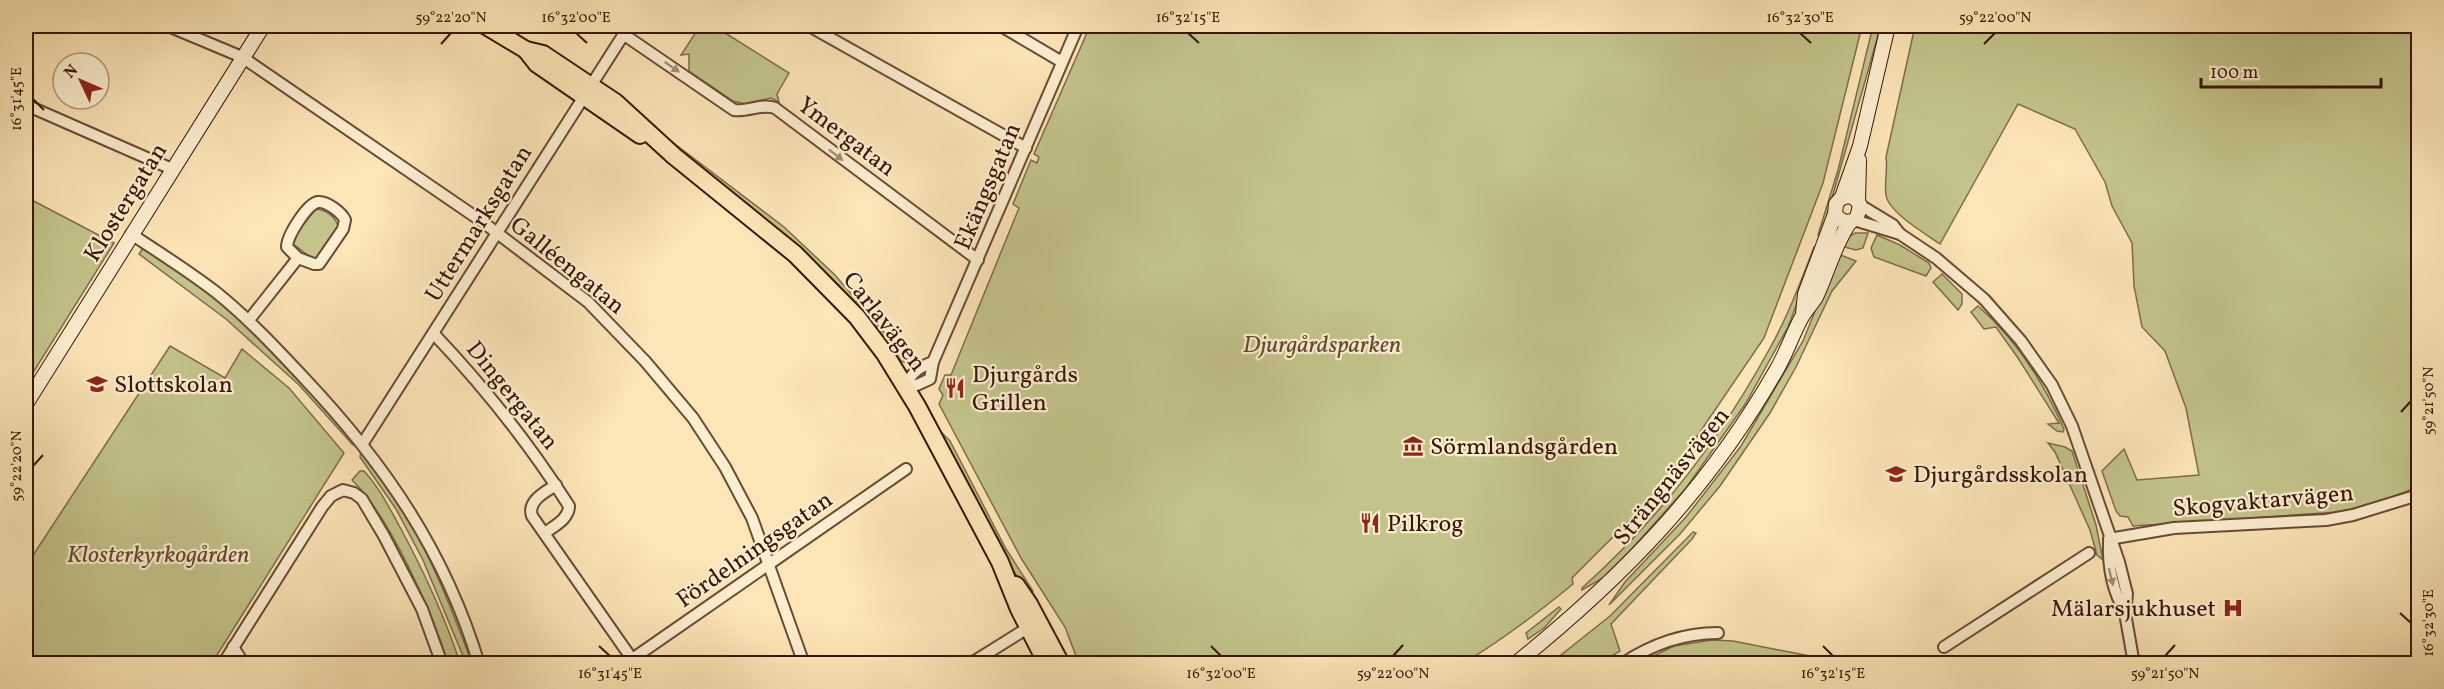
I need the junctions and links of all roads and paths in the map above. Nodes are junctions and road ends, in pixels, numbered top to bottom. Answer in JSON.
{"nodes":[{"id":1,"x":168,"y":26,"type":"edge"},
{"id":2,"x":263,"y":26,"type":"edge"},
{"id":3,"x":486,"y":26,"type":"edge"},
{"id":4,"x":809,"y":26,"type":"edge"},
{"id":5,"x":1000,"y":26,"type":"edge"},
{"id":6,"x":1078,"y":26,"type":"edge"},
{"id":7,"x":1888,"y":26,"type":"edge"},
{"id":8,"x":626,"y":30,"type":"edge"},
{"id":9,"x":242,"y":57,"type":"junction"},
{"id":10,"x":1062,"y":62,"type":"junction"},
{"id":11,"x":587,"y":90,"type":"junction"},
{"id":12,"x":26,"y":105,"type":"edge"},
{"id":13,"x":1860,"y":146,"type":"junction"},
{"id":14,"x":1026,"y":148,"type":"junction"},
{"id":15,"x":172,"y":169,"type":"junction"},
{"id":16,"x":1842,"y":197,"type":"junction"},
{"id":17,"x":1859,"y":204,"type":"junction"},
{"id":18,"x":1835,"y":214,"type":"junction"},
{"id":19,"x":1852,"y":221,"type":"junction"},
{"id":20,"x":496,"y":232,"type":"junction"},
{"id":21,"x":131,"y":234,"type":"junction"},
{"id":22,"x":1900,"y":234,"type":"junction"},
{"id":23,"x":298,"y":258,"type":"junction"},
{"id":24,"x":978,"y":260,"type":"junction"},
{"id":25,"x":1803,"y":316,"type":"junction"},
{"id":26,"x":249,"y":320,"type":"junction"},
{"id":27,"x":434,"y":334,"type":"junction"},
{"id":28,"x":905,"y":385,"type":"junction"},
{"id":29,"x":26,"y":404,"type":"edge"},
{"id":30,"x":363,"y":443,"type":"junction"},
{"id":31,"x":906,"y":470,"type":"dead end"},
{"id":32,"x":555,"y":484,"type":"junction"},
{"id":33,"x":2418,"y":495,"type":"edge"},
{"id":34,"x":545,"y":533,"type":"junction"},
{"id":35,"x":2109,"y":539,"type":"junction"},
{"id":36,"x":2089,"y":552,"type":"dead end"},
{"id":37,"x":770,"y":564,"type":"junction"},
{"id":38,"x":1034,"y":624,"type":"junction"},
{"id":39,"x":1718,"y":633,"type":"dead end"},
{"id":40,"x":233,"y":647,"type":"junction"},
{"id":41,"x":1944,"y":647,"type":"dead end"},
{"id":42,"x":629,"y":661,"type":"edge"},
{"id":43,"x":223,"y":663,"type":"edge"},
{"id":44,"x":244,"y":663,"type":"edge"},
{"id":45,"x":442,"y":663,"type":"edge"},
{"id":46,"x":479,"y":663,"type":"edge"},
{"id":47,"x":804,"y":663,"type":"edge"},
{"id":48,"x":970,"y":663,"type":"edge"},
{"id":49,"x":1047,"y":663,"type":"edge"},
{"id":50,"x":1061,"y":663,"type":"edge"},
{"id":51,"x":1515,"y":663,"type":"edge"},
{"id":52,"x":1622,"y":663,"type":"edge"},
{"id":53,"x":2134,"y":663,"type":"edge"}],
"edges":[{"from":1,"to":9,"type":"street","name":"Galléengatan"},
{"from":2,"to":9,"type":"main road","name":"Klostergatan"},
{"from":3,"to":11,"type":"main road","name":"Carlavägen"},
{"from":4,"to":14,"type":"street"},
{"from":5,"to":10,"type":"street"},
{"from":6,"to":10,"type":"street","name":"Ekängsgatan"},
{"from":7,"to":13,"type":"main road"},
{"from":8,"to":11,"type":"street","name":"Uttermarksgatan"},
{"from":8,"to":24,"type":"street","name":"Ymergatan","one_way":true},
{"from":9,"to":15,"type":"main road","name":"Klostergatan"},
{"from":9,"to":20,"type":"street","name":"Galléengatan"},
{"from":10,"to":14,"type":"street","name":"Ekängsgatan"},
{"from":11,"to":20,"type":"street","name":"Uttermarksgatan"},
{"from":11,"to":28,"type":"main road","name":"Carlavägen"},
{"from":12,"to":15,"type":"street"},
{"from":13,"to":16,"type":"main road"},
{"from":13,"to":17,"type":"main road"},
{"from":14,"to":24,"type":"street","name":"Ekängsgatan"},
{"from":15,"to":21,"type":"main road","name":"Klostergatan"},
{"from":16,"to":17,"type":"main road"},
{"from":16,"to":18,"type":"main road"},
{"from":17,"to":19,"type":"main road"},
{"from":17,"to":22,"type":"street"},
{"from":18,"to":19,"type":"main road"},
{"from":18,"to":25,"type":"main road","name":"Strängnäsvägen"},
{"from":19,"to":22,"type":"street"},
{"from":19,"to":25,"type":"main road","name":"Strängnäsvägen"},
{"from":20,"to":27,"type":"street","name":"Uttermarksgatan"},
{"from":20,"to":37,"type":"street","name":"Galléengatan"},
{"from":21,"to":26,"type":"street"},
{"from":21,"to":29,"type":"main road","name":"Klostergatan"},
{"from":22,"to":35,"type":"street"},
{"from":23,"to":23,"type":"street"},
{"from":23,"to":26,"type":"street"},
{"from":24,"to":28,"type":"street","name":"Ekängsgatan"},
{"from":25,"to":51,"type":"main road","name":"Strängnäsvägen"},
{"from":26,"to":30,"type":"street"},
{"from":27,"to":30,"type":"street","name":"Uttermarksgatan"},
{"from":27,"to":32,"type":"street","name":"Dingergatan"},
{"from":28,"to":38,"type":"main road","name":"Carlavägen"},
{"from":30,"to":46,"type":"street"},
{"from":31,"to":37,"type":"street","name":"Fördelningsgatan"},
{"from":32,"to":34,"type":"street","name":"Dingergatan"},
{"from":32,"to":34,"type":"street","name":"Dingergatan"},
{"from":33,"to":35,"type":"street","name":"Skogvaktarvägen"},
{"from":34,"to":42,"type":"street","name":"Dingergatan"},
{"from":35,"to":53,"type":"street"},
{"from":36,"to":41,"type":"street"},
{"from":37,"to":42,"type":"street","name":"Fördelningsgatan"},
{"from":37,"to":47,"type":"street","name":"Galléengatan"},
{"from":38,"to":48,"type":"street"},
{"from":38,"to":49,"type":"main road","name":"Carlavägen"},
{"from":38,"to":50,"type":"main road","name":"Carlavägen"},
{"from":39,"to":52,"type":"street"},
{"from":40,"to":43,"type":"street"},
{"from":40,"to":44,"type":"street"},
{"from":40,"to":45,"type":"street"}]}
